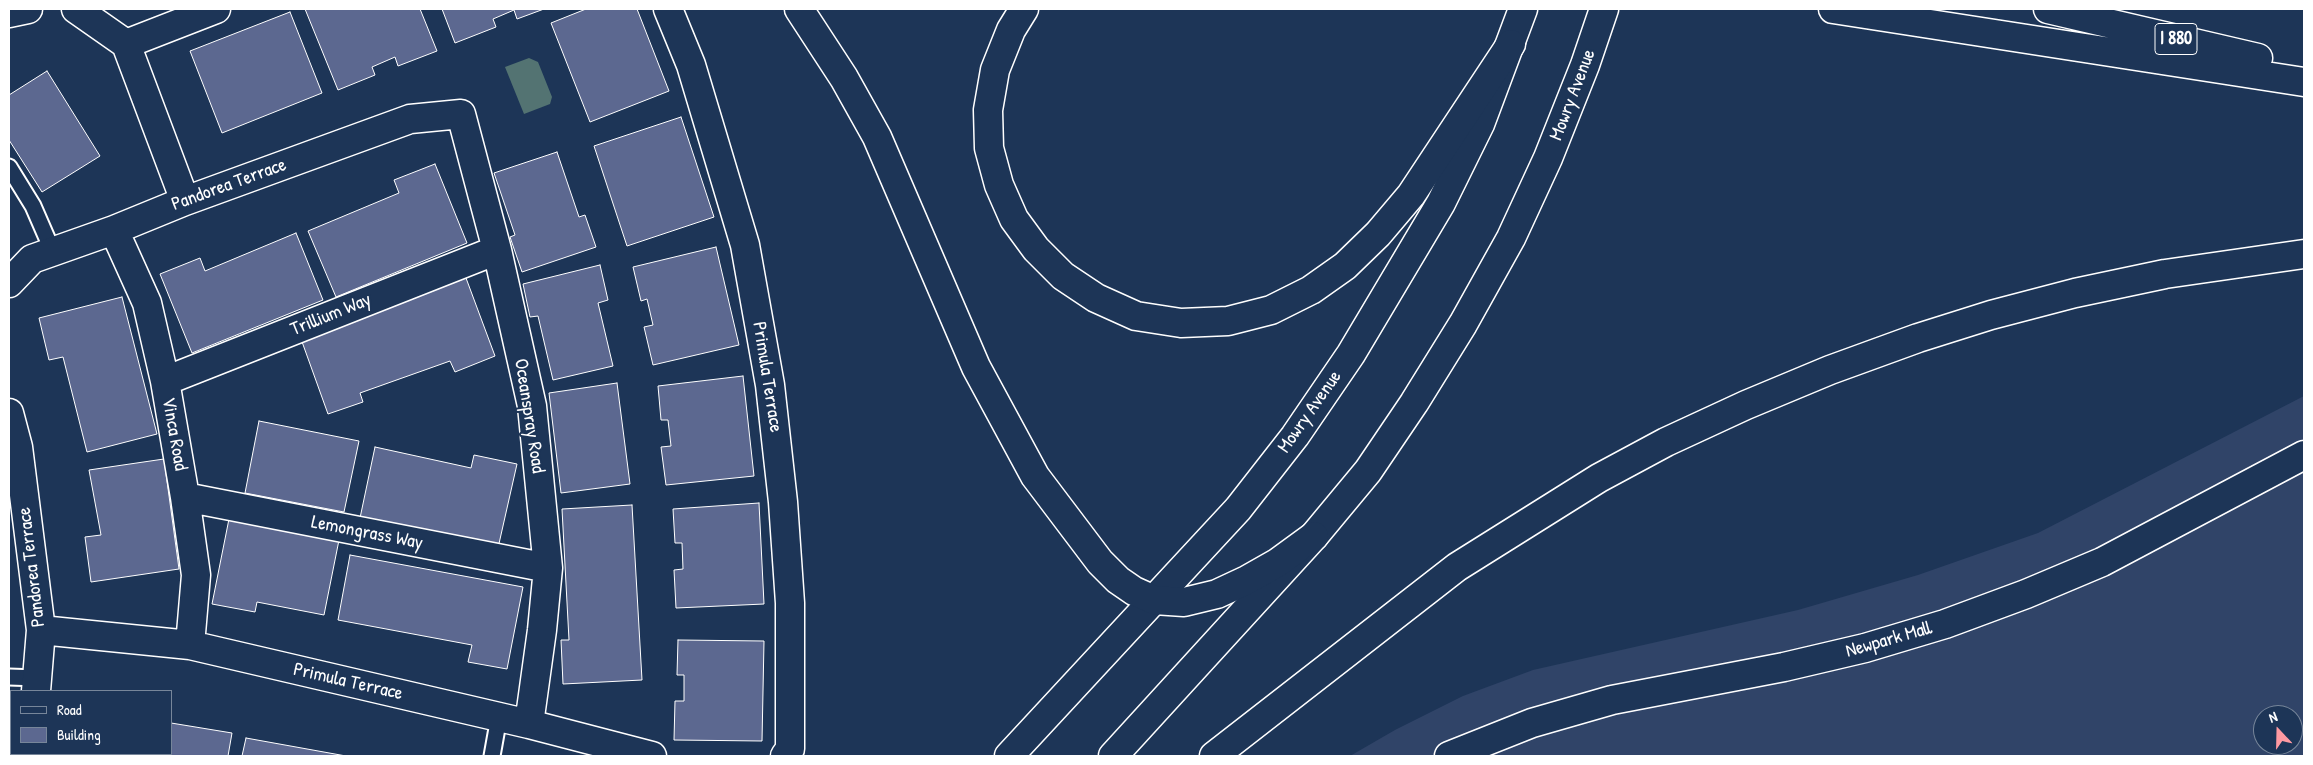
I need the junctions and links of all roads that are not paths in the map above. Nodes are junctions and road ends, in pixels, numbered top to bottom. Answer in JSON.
{"nodes":[{"id":1,"x":28,"y":9,"type":"edge"},
{"id":2,"x":76,"y":9,"type":"edge"},
{"id":3,"x":216,"y":9,"type":"edge"},
{"id":4,"x":668,"y":9,"type":"edge"},
{"id":5,"x":799,"y":9,"type":"edge"},
{"id":6,"x":1024,"y":9,"type":"edge"},
{"id":7,"x":1523,"y":9,"type":"edge"},
{"id":8,"x":1604,"y":9,"type":"edge"},
{"id":9,"x":1833,"y":9,"type":"edge"},
{"id":10,"x":2048,"y":9,"type":"edge"},
{"id":11,"x":9,"y":13,"type":"edge"},
{"id":12,"x":126,"y":44,"type":"junction"},
{"id":13,"x":1511,"y":44,"type":"junction"},
{"id":14,"x":2304,"y":69,"type":"edge"},
{"id":15,"x":2304,"y":82,"type":"edge"},
{"id":16,"x":461,"y":114,"type":"joint"},
{"id":17,"x":9,"y":167,"type":"edge"},
{"id":18,"x":185,"y":201,"type":"junction"},
{"id":19,"x":114,"y":230,"type":"junction"},
{"id":20,"x":497,"y":250,"type":"junction"},
{"id":21,"x":54,"y":252,"type":"junction"},
{"id":22,"x":2304,"y":254,"type":"edge"},
{"id":23,"x":9,"y":283,"type":"edge"},
{"id":24,"x":165,"y":381,"type":"junction"},
{"id":25,"x":9,"y":413,"type":"edge"},
{"id":26,"x":14,"y":448,"type":"edge"},
{"id":27,"x":2304,"y":455,"type":"edge"},
{"id":28,"x":185,"y":497,"type":"junction"},
{"id":29,"x":1314,"y":536,"type":"junction"},
{"id":30,"x":548,"y":568,"type":"junction"},
{"id":31,"x":1154,"y":600,"type":"junction"},
{"id":32,"x":41,"y":630,"type":"junction"},
{"id":33,"x":190,"y":645,"type":"junction"},
{"id":34,"x":9,"y":677,"type":"edge"},
{"id":35,"x":37,"y":685,"type":"edge"},
{"id":36,"x":499,"y":717,"type":"junction"},
{"id":37,"x":529,"y":724,"type":"junction"},
{"id":38,"x":492,"y":756,"type":"edge"},
{"id":39,"x":652,"y":756,"type":"edge"},
{"id":40,"x":785,"y":756,"type":"edge"},
{"id":41,"x":1009,"y":756,"type":"edge"},
{"id":42,"x":1113,"y":756,"type":"edge"},
{"id":43,"x":1214,"y":756,"type":"edge"},
{"id":44,"x":1449,"y":756,"type":"edge"}],
"edges":[{"from":1,"to":11,"type":"main road"},
{"from":2,"to":12,"type":"main road"},
{"from":3,"to":12,"type":"main road"},
{"from":4,"to":40,"type":"main road","name":"Primula Terrace"},
{"from":5,"to":31,"type":"main road"},
{"from":6,"to":13,"type":"main road"},
{"from":7,"to":13,"type":"main road","name":"Mowry Avenue"},
{"from":8,"to":29,"type":"main road","name":"Mowry Avenue"},
{"from":9,"to":15,"type":"main road"},
{"from":10,"to":14,"type":"main road","number":"I 880"},
{"from":12,"to":18,"type":"main road"},
{"from":13,"to":31,"type":"main road","name":"Mowry Avenue"},
{"from":16,"to":18,"type":"main road","name":"Pandorea Terrace"},
{"from":16,"to":20,"type":"main road","name":"Oceanspray Road"},
{"from":17,"to":21,"type":"lane"},
{"from":18,"to":19,"type":"main road","name":"Pandorea Terrace"},
{"from":19,"to":21,"type":"main road","name":"Pandorea Terrace"},
{"from":19,"to":24,"type":"main road","name":"Vinca Road"},
{"from":20,"to":24,"type":"main road","name":"Trillium Way"},
{"from":20,"to":30,"type":"main road","name":"Oceanspray Road"},
{"from":21,"to":23,"type":"main road","name":"Pandorea Terrace"},
{"from":22,"to":43,"type":"main road"},
{"from":24,"to":28,"type":"main road","name":"Vinca Road"},
{"from":25,"to":26,"type":"main road","name":"Pandorea Terrace"},
{"from":26,"to":32,"type":"main road","name":"Pandorea Terrace"},
{"from":27,"to":44,"type":"main road","name":"Newpark Mall"},
{"from":28,"to":30,"type":"main road","name":"Lemongrass Way"},
{"from":28,"to":33,"type":"main road","name":"Vinca Road"},
{"from":29,"to":31,"type":"main road"},
{"from":29,"to":42,"type":"main road","name":"Mowry Avenue"},
{"from":30,"to":37,"type":"main road","name":"Oceanspray Road"},
{"from":31,"to":41,"type":"main road","name":"Mowry Avenue"},
{"from":32,"to":33,"type":"main road","name":"Primula Terrace"},
{"from":32,"to":35,"type":"main road","name":"Pandorea Terrace"},
{"from":33,"to":36,"type":"main road","name":"Primula Terrace"},
{"from":34,"to":35,"type":"lane"},
{"from":36,"to":37,"type":"main road","name":"Primula Terrace"},
{"from":36,"to":38,"type":"lane"},
{"from":37,"to":39,"type":"main road","name":"Primula Terrace"}]}
